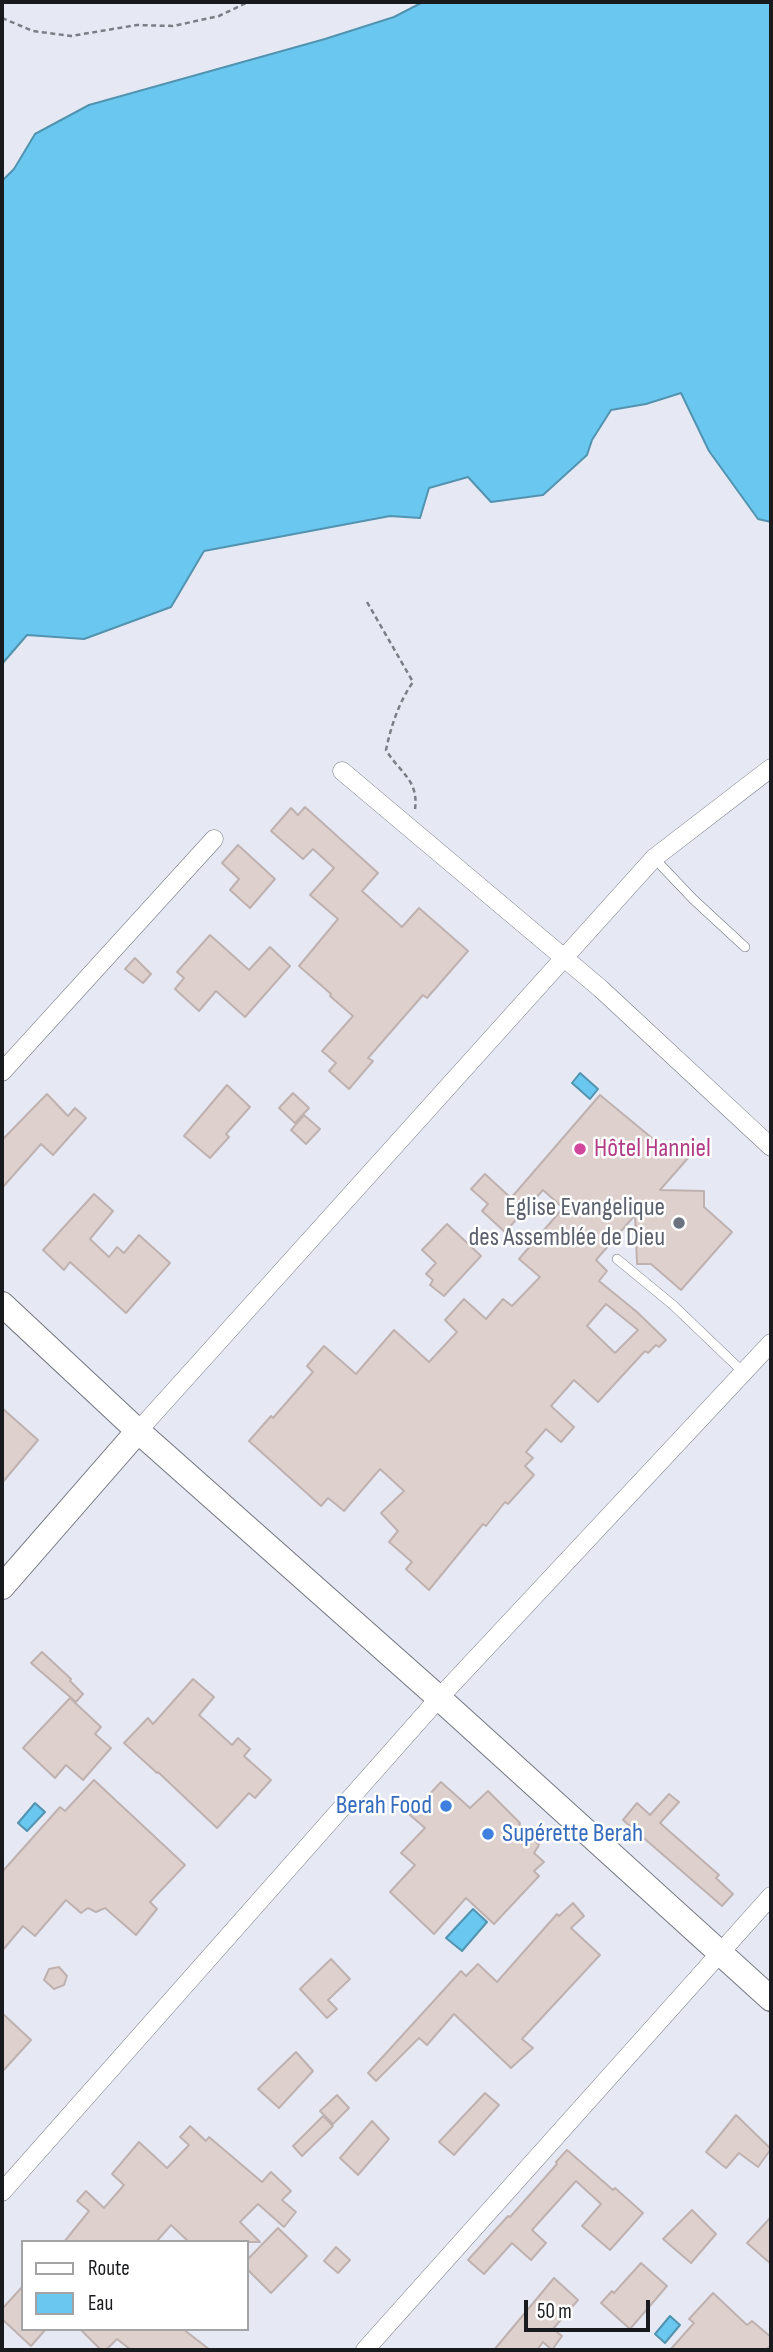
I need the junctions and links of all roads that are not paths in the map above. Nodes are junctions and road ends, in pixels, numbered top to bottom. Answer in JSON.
{"nodes":[{"id":1,"x":771,"y":768,"type":"edge"},
{"id":2,"x":342,"y":771,"type":"dead end"},
{"id":3,"x":214,"y":839,"type":"dead end"},
{"id":4,"x":654,"y":858,"type":"junction"},
{"id":5,"x":745,"y":947,"type":"dead end"},
{"id":6,"x":563,"y":957,"type":"junction"},
{"id":7,"x":2,"y":1072,"type":"edge"},
{"id":8,"x":771,"y":1147,"type":"edge"},
{"id":9,"x":617,"y":1259,"type":"dead end"},
{"id":10,"x":2,"y":1304,"type":"edge"},
{"id":11,"x":771,"y":1343,"type":"edge"},
{"id":12,"x":744,"y":1373,"type":"junction"},
{"id":13,"x":138,"y":1431,"type":"junction"},
{"id":14,"x":2,"y":1587,"type":"edge"},
{"id":15,"x":439,"y":1698,"type":"junction"},
{"id":16,"x":771,"y":1896,"type":"edge"},
{"id":17,"x":719,"y":1953,"type":"junction"},
{"id":18,"x":771,"y":1999,"type":"edge"},
{"id":19,"x":2,"y":2192,"type":"edge"},
{"id":20,"x":365,"y":2350,"type":"edge"}],
"edges":[{"from":1,"to":4,"type":"street"},
{"from":2,"to":6,"type":"street"},
{"from":3,"to":7,"type":"street"},
{"from":4,"to":5,"type":"lane"},
{"from":4,"to":6,"type":"street"},
{"from":6,"to":8,"type":"street"},
{"from":6,"to":13,"type":"street"},
{"from":9,"to":12,"type":"lane"},
{"from":10,"to":13,"type":"street"},
{"from":11,"to":12,"type":"street"},
{"from":12,"to":15,"type":"street"},
{"from":13,"to":14,"type":"street"},
{"from":13,"to":15,"type":"street"},
{"from":15,"to":17,"type":"street"},
{"from":15,"to":19,"type":"street"},
{"from":16,"to":17,"type":"street"},
{"from":17,"to":18,"type":"street"},
{"from":17,"to":20,"type":"street"}]}
